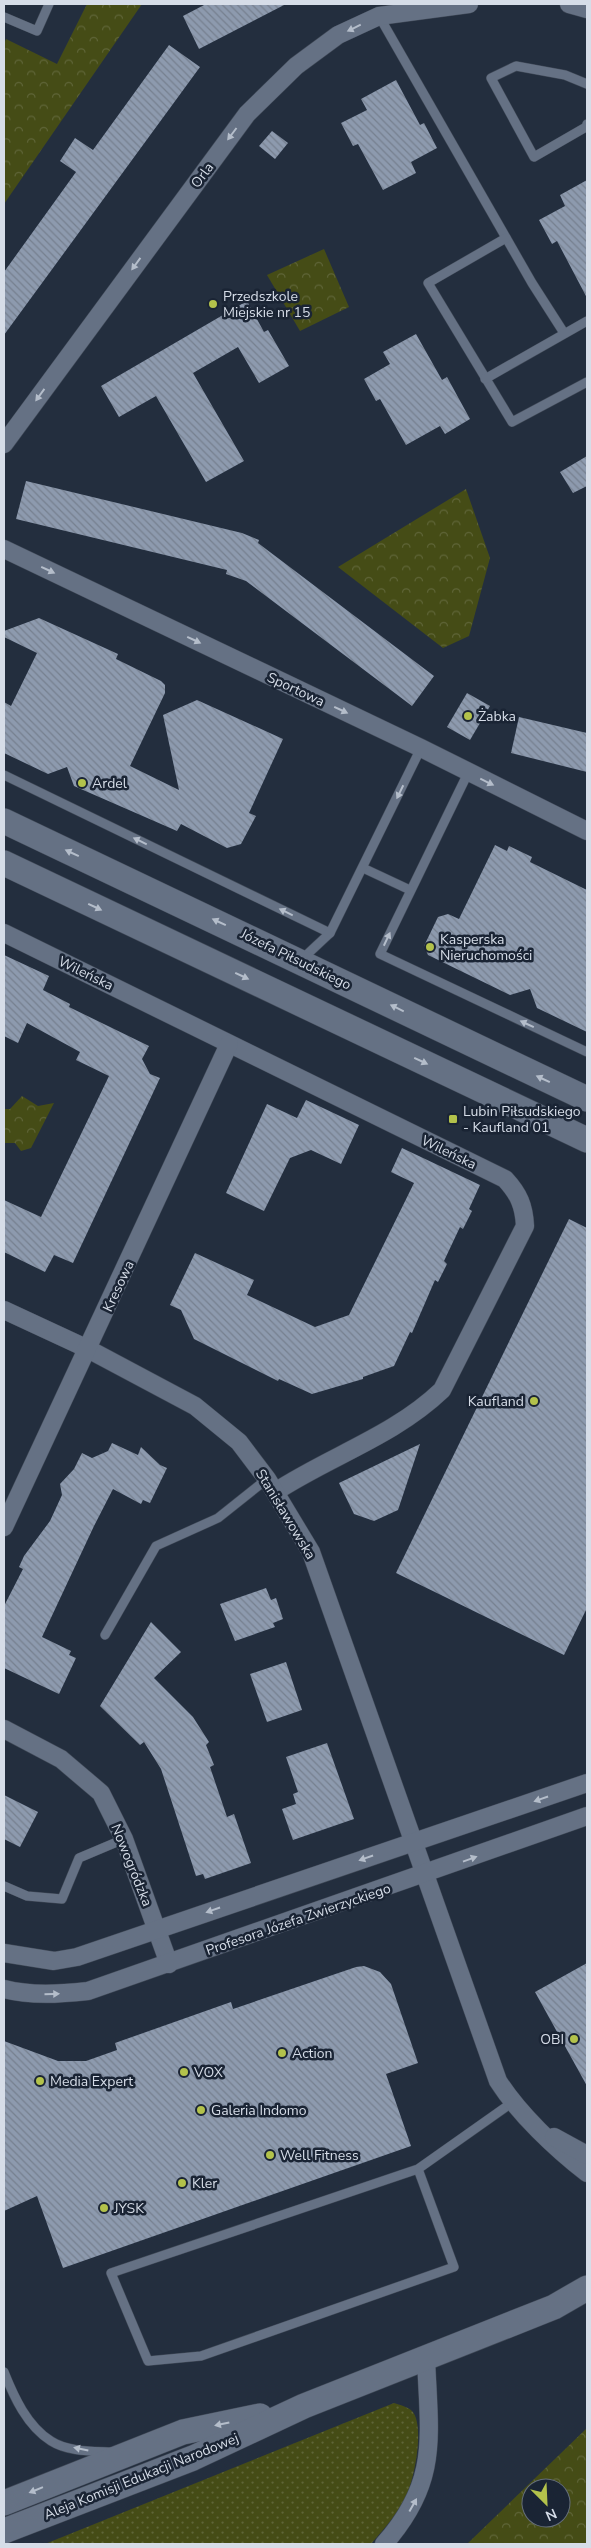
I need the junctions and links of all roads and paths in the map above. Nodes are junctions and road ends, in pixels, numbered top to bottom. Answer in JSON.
{"nodes":[{"id":1,"x":50,"y":4,"type":"edge"},
{"id":2,"x":469,"y":4,"type":"edge"},
{"id":3,"x":569,"y":4,"type":"edge"},
{"id":4,"x":587,"y":8,"type":"edge"},
{"id":5,"x":379,"y":16,"type":"junction"},
{"id":6,"x":4,"y":17,"type":"edge"},
{"id":7,"x":587,"y":84,"type":"edge"},
{"id":8,"x":587,"y":124,"type":"edge"},
{"id":9,"x":506,"y":238,"type":"junction"},
{"id":10,"x":587,"y":321,"type":"edge"},
{"id":11,"x":564,"y":333,"type":"junction"},
{"id":12,"x":485,"y":379,"type":"junction"},
{"id":13,"x":587,"y":382,"type":"edge"},
{"id":14,"x":4,"y":444,"type":"edge"},
{"id":15,"x":4,"y":549,"type":"edge"},
{"id":16,"x":421,"y":748,"type":"junction"},
{"id":17,"x":468,"y":773,"type":"junction"},
{"id":18,"x":4,"y":775,"type":"edge"},
{"id":19,"x":4,"y":821,"type":"edge"},
{"id":20,"x":587,"y":831,"type":"edge"},
{"id":21,"x":4,"y":863,"type":"edge"},
{"id":22,"x":363,"y":868,"type":"junction"},
{"id":23,"x":410,"y":890,"type":"junction"},
{"id":24,"x":4,"y":933,"type":"edge"},
{"id":25,"x":330,"y":934,"type":"junction"},
{"id":26,"x":300,"y":961,"type":"junction"},
{"id":27,"x":229,"y":1044,"type":"junction"},
{"id":28,"x":587,"y":1052,"type":"edge"},
{"id":29,"x":587,"y":1099,"type":"edge"},
{"id":30,"x":587,"y":1140,"type":"edge"},
{"id":31,"x":4,"y":1310,"type":"edge"},
{"id":32,"x":88,"y":1349,"type":"junction"},
{"id":33,"x":271,"y":1485,"type":"junction"},
{"id":34,"x":4,"y":1526,"type":"edge"},
{"id":35,"x":105,"y":1635,"type":"dead end"},
{"id":36,"x":4,"y":1729,"type":"edge"},
{"id":37,"x":587,"y":1783,"type":"edge"},
{"id":38,"x":587,"y":1816,"type":"edge"},
{"id":39,"x":124,"y":1839,"type":"junction"},
{"id":40,"x":413,"y":1843,"type":"junction"},
{"id":41,"x":424,"y":1875,"type":"junction"},
{"id":42,"x":4,"y":1886,"type":"edge"},
{"id":43,"x":157,"y":1930,"type":"junction"},
{"id":44,"x":4,"y":1954,"type":"edge"},
{"id":45,"x":169,"y":1964,"type":"junction"},
{"id":46,"x":4,"y":1989,"type":"edge"},
{"id":47,"x":512,"y":2102,"type":"junction"},
{"id":48,"x":540,"y":2129,"type":"junction"},
{"id":49,"x":587,"y":2155,"type":"edge"},
{"id":50,"x":418,"y":2169,"type":"junction"},
{"id":51,"x":587,"y":2173,"type":"edge"},
{"id":52,"x":587,"y":2271,"type":"edge"},
{"id":53,"x":587,"y":2288,"type":"edge"},
{"id":54,"x":587,"y":2302,"type":"edge"},
{"id":55,"x":554,"y":2307,"type":"junction"},
{"id":56,"x":426,"y":2358,"type":"junction"},
{"id":57,"x":4,"y":2372,"type":"edge"},
{"id":58,"x":6,"y":2384,"type":"edge"},
{"id":59,"x":304,"y":2406,"type":"junction"},
{"id":60,"x":129,"y":2452,"type":"junction"},
{"id":61,"x":4,"y":2504,"type":"edge"},
{"id":62,"x":4,"y":2531,"type":"edge"},
{"id":63,"x":384,"y":2544,"type":"edge"}],
"edges":[{"from":1,"to":6,"type":"lane"},
{"from":2,"to":5,"type":"street","name":"Orla"},
{"from":3,"to":4,"type":"street"},
{"from":5,"to":9,"type":"lane"},
{"from":5,"to":14,"type":"street","name":"Orla","one_way":true},
{"from":7,"to":8,"type":"lane"},
{"from":9,"to":11,"type":"lane"},
{"from":9,"to":12,"type":"lane"},
{"from":10,"to":11,"type":"lane"},
{"from":11,"to":12,"type":"lane"},
{"from":12,"to":13,"type":"lane"},
{"from":15,"to":16,"type":"street","name":"Sportowa","one_way":true},
{"from":16,"to":17,"type":"street","name":"Sportowa"},
{"from":16,"to":22,"type":"lane","one_way":true},
{"from":17,"to":20,"type":"street","name":"Sportowa","one_way":true},
{"from":17,"to":23,"type":"lane"},
{"from":25,"to":18,"type":"lane","one_way":true},
{"from":26,"to":19,"type":"street","name":"Józefa Piłsudskiego","one_way":true},
{"from":21,"to":30,"type":"street","one_way":true},
{"from":22,"to":23,"type":"lane"},
{"from":22,"to":25,"type":"lane"},
{"from":28,"to":23,"type":"lane","one_way":true},
{"from":24,"to":27,"type":"street","name":"Wileńska"},
{"from":25,"to":26,"type":"lane"},
{"from":29,"to":26,"type":"street","name":"Józefa Piłsudskiego","one_way":true},
{"from":27,"to":32,"type":"street","name":"Kresowa"},
{"from":27,"to":33,"type":"street","name":"Wileńska"},
{"from":31,"to":32,"type":"street","name":"Stanisławowska"},
{"from":32,"to":33,"type":"street","name":"Stanisławowska"},
{"from":32,"to":34,"type":"street","name":"Kresowa"},
{"from":33,"to":35,"type":"lane"},
{"from":33,"to":40,"type":"street","name":"Stanisławowska"},
{"from":36,"to":39,"type":"street","name":"Nowogródzka"},
{"from":37,"to":40,"type":"street","one_way":true},
{"from":41,"to":38,"type":"street","name":"Profesora Józefa Zwierzyckiego","one_way":true},
{"from":39,"to":42,"type":"lane"},
{"from":39,"to":43,"type":"street","name":"Nowogródzka"},
{"from":40,"to":41,"type":"street","name":"Stanisławowska"},
{"from":40,"to":43,"type":"street","one_way":true},
{"from":41,"to":45,"type":"street","name":"Profesora Józefa Zwierzyckiego"},
{"from":41,"to":47,"type":"street","name":"Stanisławowska"},
{"from":43,"to":44,"type":"street"},
{"from":43,"to":45,"type":"street","name":"Nowogródzka"},
{"from":46,"to":45,"type":"street","name":"Profesora Józefa Zwierzyckiego","one_way":true},
{"from":47,"to":48,"type":"street","name":"Stanisławowska"},
{"from":47,"to":50,"type":"lane"},
{"from":48,"to":49,"type":"street"},
{"from":48,"to":51,"type":"street"},
{"from":50,"to":50,"type":"lane"},
{"from":52,"to":55,"type":"street"},
{"from":53,"to":55,"type":"street","name":"Aleja Komisji Edukacji Narodowej"},
{"from":54,"to":55,"type":"street","name":"Aleja Komisji Edukacji Narodowej"},
{"from":55,"to":56,"type":"street","name":"Aleja Komisji Edukacji Narodowej"},
{"from":56,"to":59,"type":"street","name":"Aleja Komisji Edukacji Narodowej"},
{"from":63,"to":56,"type":"street","one_way":true},
{"from":57,"to":58,"type":"lane"},
{"from":60,"to":58,"type":"lane","one_way":true},
{"from":59,"to":60,"type":"street","name":"Aleja Komisji Edukacji Narodowej","one_way":true},
{"from":59,"to":62,"type":"street","name":"Aleja Komisji Edukacji Narodowej"},
{"from":60,"to":61,"type":"street","name":"Aleja Komisji Edukacji Narodowej","one_way":true}]}
